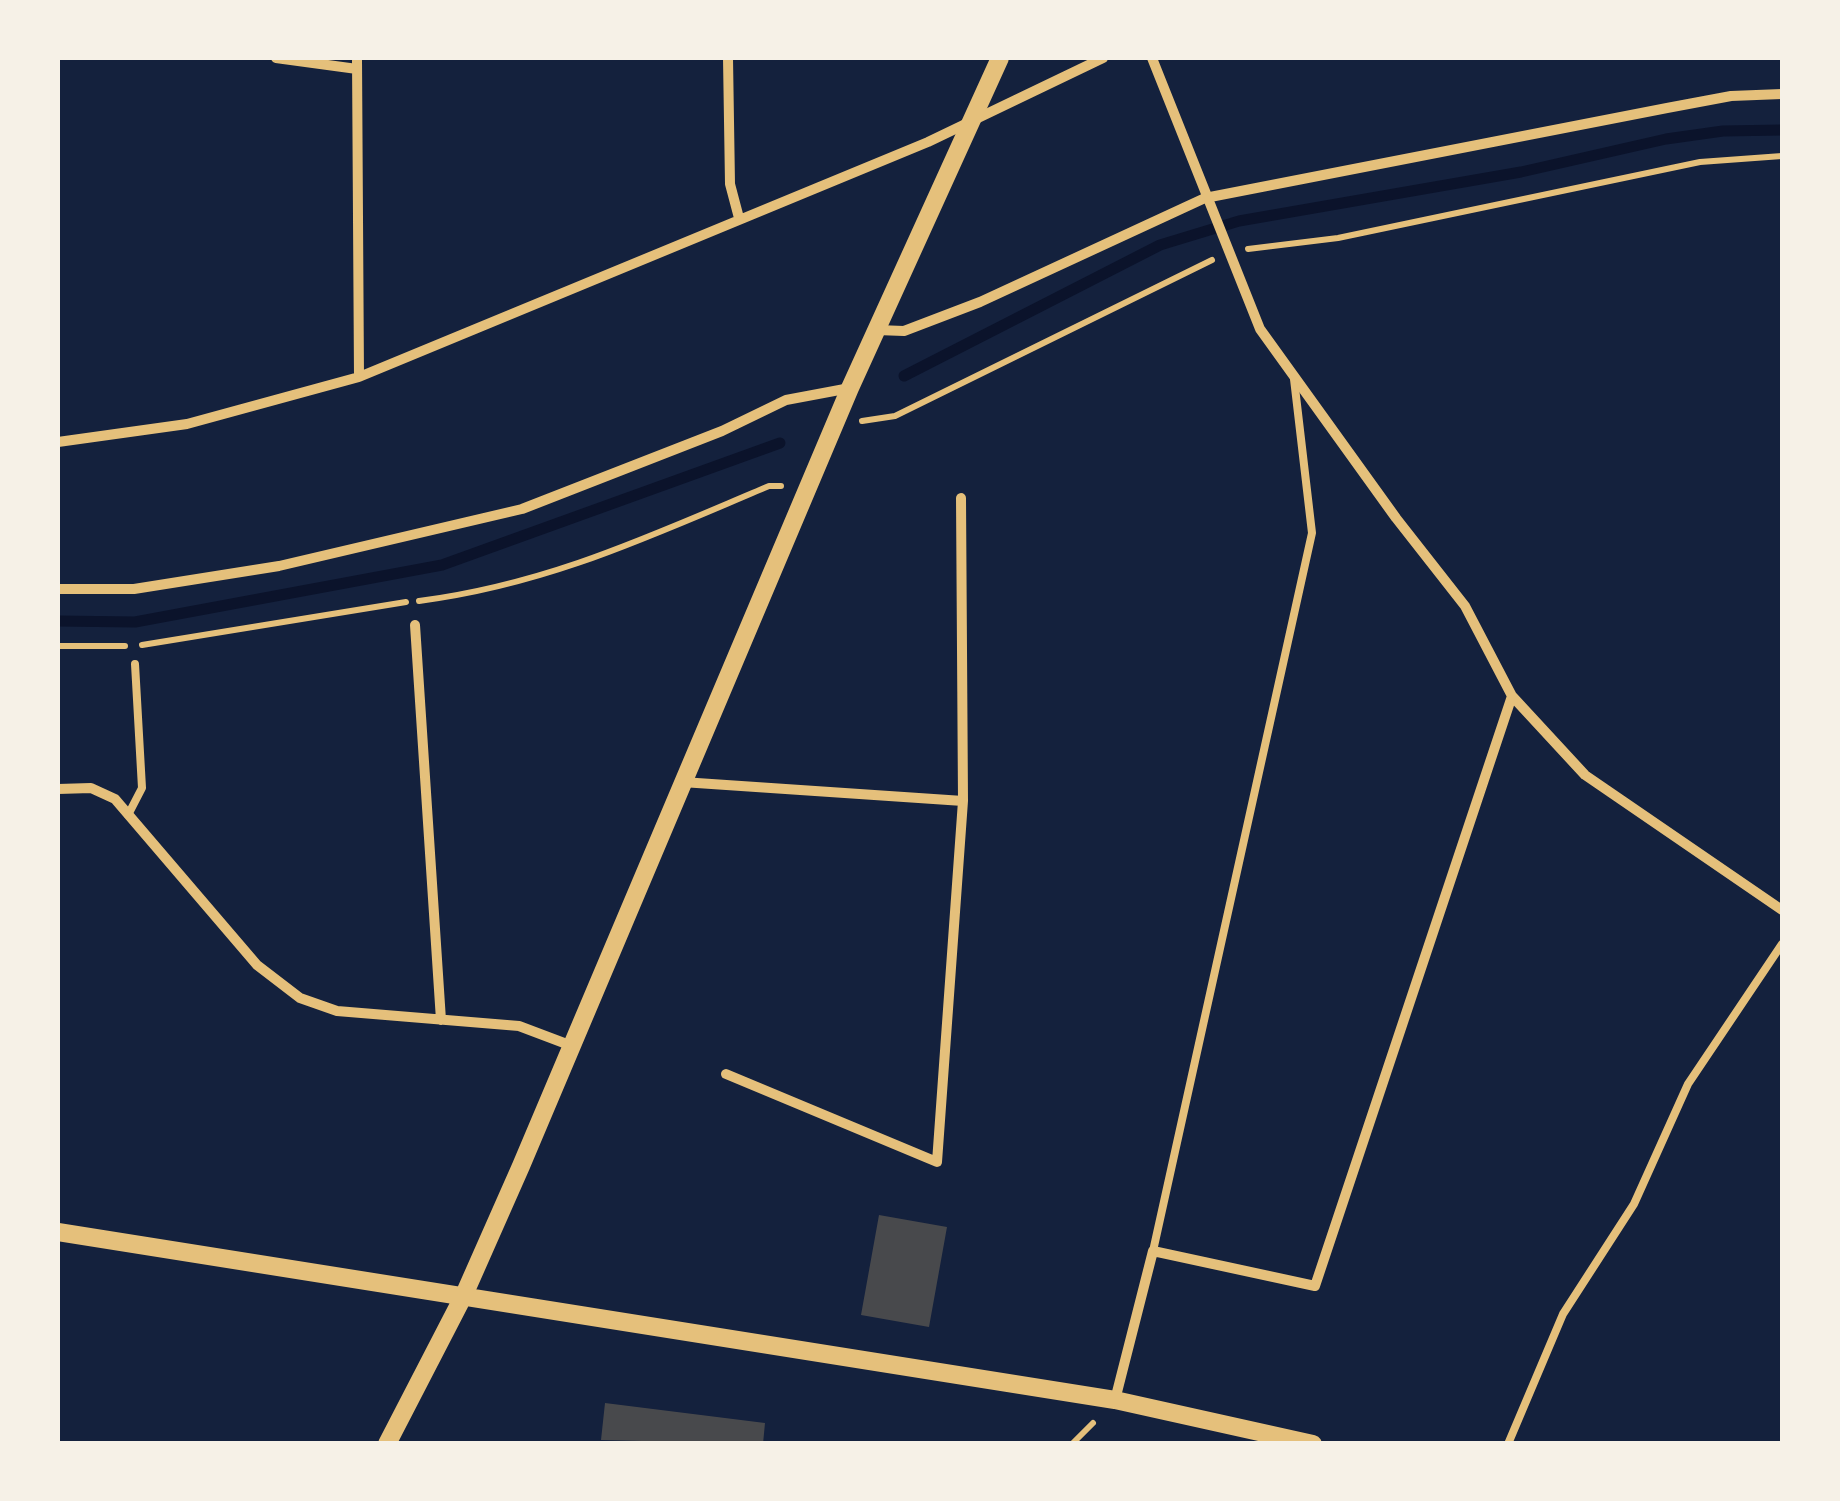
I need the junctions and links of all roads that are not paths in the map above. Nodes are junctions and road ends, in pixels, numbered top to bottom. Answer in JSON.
{"nodes":[{"id":1,"x":276,"y":58,"type":"edge"},
{"id":2,"x":728,"y":58,"type":"edge"},
{"id":3,"x":1000,"y":58,"type":"edge"},
{"id":4,"x":1103,"y":58,"type":"edge"},
{"id":5,"x":1152,"y":58,"type":"edge"},
{"id":6,"x":357,"y":63,"type":"edge"},
{"id":7,"x":1782,"y":94,"type":"edge"},
{"id":8,"x":972,"y":120,"type":"junction"},
{"id":9,"x":1204,"y":198,"type":"junction"},
{"id":10,"x":739,"y":218,"type":"junction"},
{"id":11,"x":876,"y":330,"type":"junction"},
{"id":12,"x":359,"y":377,"type":"junction"},
{"id":13,"x":1294,"y":377,"type":"junction"},
{"id":14,"x":850,"y":388,"type":"junction"},
{"id":15,"x":58,"y":442,"type":"edge"},
{"id":16,"x":961,"y":498,"type":"dead end"},
{"id":17,"x":58,"y":588,"type":"edge"},
{"id":18,"x":415,"y":626,"type":"dead end"},
{"id":19,"x":135,"y":664,"type":"dead end"},
{"id":20,"x":1512,"y":696,"type":"junction"},
{"id":21,"x":681,"y":782,"type":"junction"},
{"id":22,"x":58,"y":788,"type":"edge"},
{"id":23,"x":963,"y":801,"type":"junction"},
{"id":24,"x":128,"y":815,"type":"junction"},
{"id":25,"x":1782,"y":910,"type":"edge"},
{"id":26,"x":1782,"y":944,"type":"edge"},
{"id":27,"x":440,"y":1020,"type":"junction"},
{"id":28,"x":572,"y":1046,"type":"junction"},
{"id":29,"x":726,"y":1074,"type":"dead end"},
{"id":30,"x":58,"y":1232,"type":"edge"},
{"id":31,"x":1154,"y":1251,"type":"junction"},
{"id":32,"x":464,"y":1296,"type":"junction"},
{"id":33,"x":1114,"y":1400,"type":"junction"},
{"id":34,"x":387,"y":1444,"type":"edge"},
{"id":35,"x":1313,"y":1444,"type":"edge"},
{"id":36,"x":1508,"y":1444,"type":"edge"}],
"edges":[{"from":1,"to":6,"type":"street"},
{"from":2,"to":10,"type":"street"},
{"from":3,"to":8,"type":"street"},
{"from":4,"to":8,"type":"street"},
{"from":5,"to":9,"type":"street"},
{"from":6,"to":12,"type":"street"},
{"from":7,"to":9,"type":"street"},
{"from":8,"to":10,"type":"street"},
{"from":8,"to":11,"type":"street"},
{"from":9,"to":11,"type":"street"},
{"from":9,"to":13,"type":"street"},
{"from":10,"to":12,"type":"street"},
{"from":11,"to":14,"type":"street"},
{"from":12,"to":15,"type":"street"},
{"from":13,"to":20,"type":"street"},
{"from":13,"to":31,"type":"lane"},
{"from":14,"to":17,"type":"street"},
{"from":14,"to":21,"type":"street"},
{"from":16,"to":23,"type":"street"},
{"from":18,"to":27,"type":"street"},
{"from":19,"to":24,"type":"lane"},
{"from":20,"to":25,"type":"street"},
{"from":20,"to":31,"type":"street"},
{"from":21,"to":23,"type":"street"},
{"from":21,"to":28,"type":"street"},
{"from":22,"to":24,"type":"street"},
{"from":23,"to":29,"type":"street"},
{"from":24,"to":27,"type":"street"},
{"from":26,"to":36,"type":"lane"},
{"from":27,"to":28,"type":"street"},
{"from":28,"to":32,"type":"street"},
{"from":30,"to":32,"type":"street"},
{"from":31,"to":33,"type":"street"},
{"from":32,"to":33,"type":"street"},
{"from":32,"to":34,"type":"street"},
{"from":33,"to":35,"type":"street"}]}
